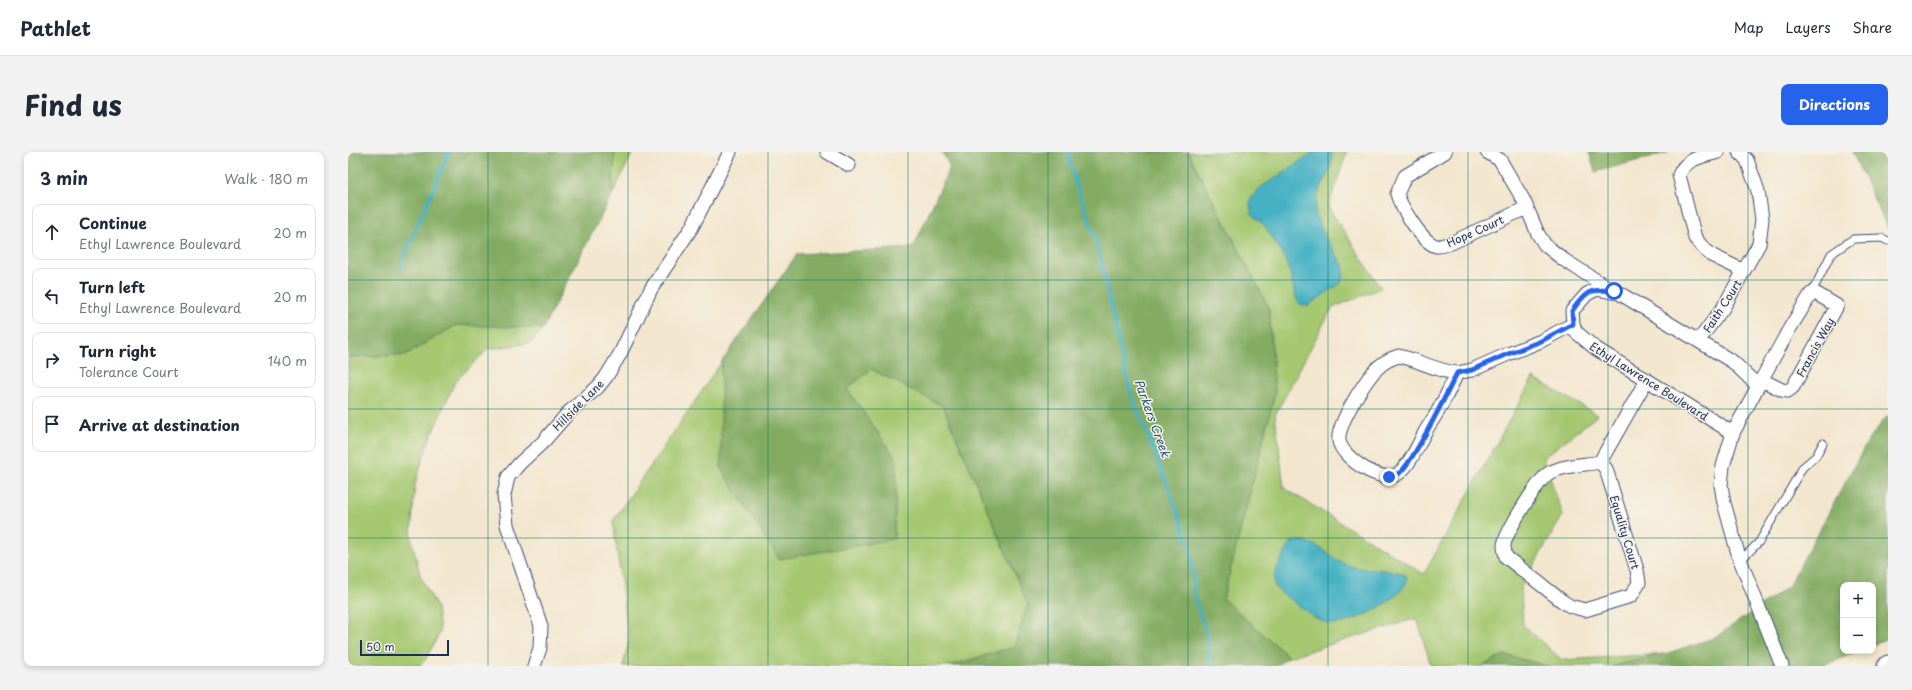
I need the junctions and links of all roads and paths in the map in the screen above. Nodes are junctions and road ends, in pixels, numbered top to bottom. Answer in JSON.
{"nodes":[{"id":1,"x":730,"y":152,"type":"edge"},
{"id":2,"x":827,"y":152,"type":"edge"},
{"id":3,"x":1445,"y":152,"type":"edge"},
{"id":4,"x":1487,"y":152,"type":"edge"},
{"id":5,"x":1718,"y":152,"type":"edge"},
{"id":6,"x":1739,"y":152,"type":"edge"},
{"id":7,"x":849,"y":164,"type":"dead end"},
{"id":8,"x":1526,"y":208,"type":"junction"},
{"id":9,"x":1888,"y":241,"type":"edge"},
{"id":10,"x":1744,"y":271,"type":"junction"},
{"id":11,"x":1614,"y":291,"type":"junction"},
{"id":12,"x":1811,"y":294,"type":"junction"},
{"id":13,"x":1573,"y":324,"type":"junction"},
{"id":14,"x":1699,"y":340,"type":"junction"},
{"id":15,"x":1457,"y":373,"type":"junction"},
{"id":16,"x":1646,"y":381,"type":"junction"},
{"id":17,"x":1760,"y":383,"type":"junction"},
{"id":18,"x":1733,"y":433,"type":"junction"},
{"id":19,"x":1823,"y":443,"type":"dead end"},
{"id":20,"x":1600,"y":462,"type":"junction"},
{"id":21,"x":1740,"y":561,"type":"junction"},
{"id":22,"x":534,"y":666,"type":"edge"},
{"id":23,"x":1782,"y":666,"type":"edge"}],
"edges":[{"from":1,"to":22,"type":"street","name":"Hillside Lane"},
{"from":2,"to":7,"type":"street"},
{"from":3,"to":8,"type":"street","name":"Hope Court"},
{"from":4,"to":8,"type":"street"},
{"from":5,"to":10,"type":"street","name":"Faith Court"},
{"from":6,"to":10,"type":"street","name":"Faith Court"},
{"from":8,"to":11,"type":"street"},
{"from":9,"to":12,"type":"lane"},
{"from":10,"to":14,"type":"street","name":"Faith Court"},
{"from":11,"to":13,"type":"street"},
{"from":11,"to":14,"type":"street"},
{"from":12,"to":17,"type":"street"},
{"from":12,"to":17,"type":"street","name":"Francis Way"},
{"from":13,"to":15,"type":"street"},
{"from":13,"to":16,"type":"street","name":"Ethyl Lawrence Boulevard"},
{"from":14,"to":17,"type":"street"},
{"from":15,"to":15,"type":"street"},
{"from":16,"to":18,"type":"street","name":"Ethyl Lawrence Boulevard"},
{"from":16,"to":20,"type":"street"},
{"from":17,"to":18,"type":"street"},
{"from":18,"to":21,"type":"street"},
{"from":19,"to":21,"type":"lane"},
{"from":20,"to":20,"type":"street","name":"Equality Court"},
{"from":21,"to":23,"type":"street"}]}
